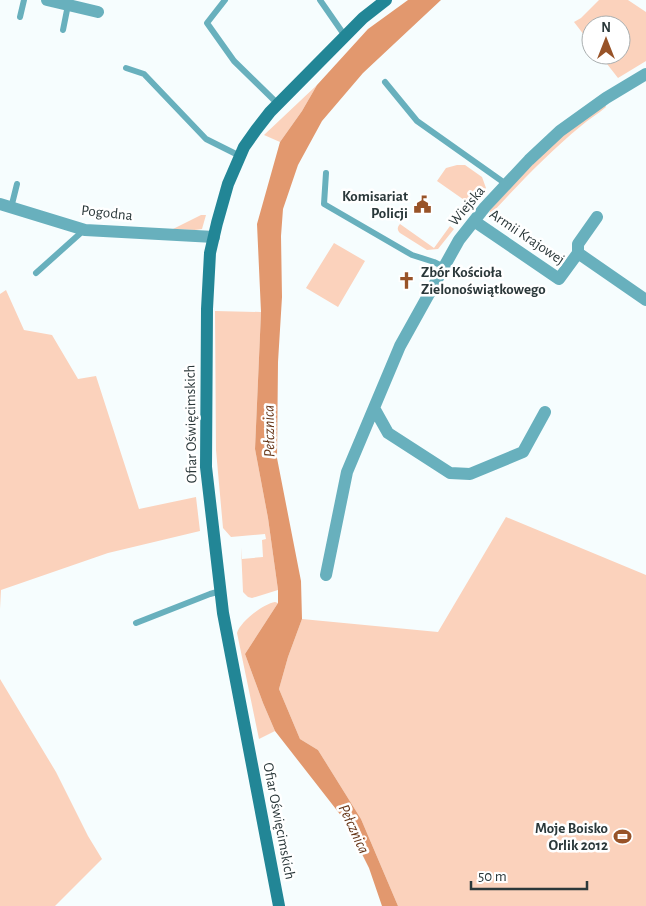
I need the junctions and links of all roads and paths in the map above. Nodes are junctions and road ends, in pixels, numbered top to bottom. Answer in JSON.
{"nodes":[{"id":1,"x":24,"y":0,"type":"edge"},
{"id":2,"x":47,"y":0,"type":"edge"},
{"id":3,"x":225,"y":0,"type":"edge"},
{"id":4,"x":320,"y":0,"type":"edge"},
{"id":5,"x":386,"y":0,"type":"edge"},
{"id":6,"x":75,"y":4,"type":"edge"},
{"id":7,"x":98,"y":12,"type":"dead end"},
{"id":8,"x":20,"y":18,"type":"dead end"},
{"id":9,"x":62,"y":30,"type":"dead end"},
{"id":10,"x":345,"y":36,"type":"junction"},
{"id":11,"x":126,"y":68,"type":"dead end"},
{"id":12,"x":646,"y":74,"type":"edge"},
{"id":13,"x":385,"y":82,"type":"dead end"},
{"id":14,"x":278,"y":104,"type":"junction"},
{"id":15,"x":240,"y":156,"type":"junction"},
{"id":16,"x":326,"y":173,"type":"dead end"},
{"id":17,"x":17,"y":184,"type":"dead end"},
{"id":18,"x":506,"y":184,"type":"junction"},
{"id":19,"x":6,"y":206,"type":"edge"},
{"id":20,"x":597,"y":217,"type":"dead end"},
{"id":21,"x":474,"y":221,"type":"junction"},
{"id":22,"x":85,"y":230,"type":"junction"},
{"id":23,"x":214,"y":237,"type":"junction"},
{"id":24,"x":578,"y":253,"type":"junction"},
{"id":25,"x":444,"y":267,"type":"junction"},
{"id":26,"x":36,"y":273,"type":"dead end"},
{"id":27,"x":646,"y":300,"type":"edge"},
{"id":28,"x":374,"y":408,"type":"junction"},
{"id":29,"x":545,"y":412,"type":"dead end"},
{"id":30,"x":326,"y":575,"type":"dead end"},
{"id":31,"x":221,"y":592,"type":"junction"},
{"id":32,"x":136,"y":623,"type":"dead end"},
{"id":33,"x":279,"y":906,"type":"edge"}],
"edges":[{"from":1,"to":8,"type":"lane"},
{"from":2,"to":6,"type":"street"},
{"from":3,"to":14,"type":"lane"},
{"from":4,"to":10,"type":"lane"},
{"from":5,"to":10,"type":"street","name":"Ofiar Oświęcimskich"},
{"from":6,"to":7,"type":"street"},
{"from":6,"to":9,"type":"lane"},
{"from":10,"to":14,"type":"street","name":"Ofiar Oświęcimskich"},
{"from":11,"to":15,"type":"lane"},
{"from":12,"to":18,"type":"street","name":"Wiejska"},
{"from":13,"to":18,"type":"lane"},
{"from":14,"to":15,"type":"street","name":"Ofiar Oświęcimskich"},
{"from":15,"to":23,"type":"street","name":"Ofiar Oświęcimskich"},
{"from":16,"to":25,"type":"lane"},
{"from":17,"to":19,"type":"lane"},
{"from":18,"to":21,"type":"street","name":"Wiejska"},
{"from":19,"to":22,"type":"street","name":"Pogodna"},
{"from":20,"to":24,"type":"street","name":"Armii Krajowej"},
{"from":21,"to":24,"type":"street","name":"Armii Krajowej"},
{"from":21,"to":25,"type":"street","name":"Wiejska"},
{"from":22,"to":23,"type":"street","name":"Pogodna"},
{"from":22,"to":26,"type":"lane"},
{"from":23,"to":31,"type":"street","name":"Ofiar Oświęcimskich"},
{"from":24,"to":27,"type":"street","name":"Armii Krajowej"},
{"from":25,"to":28,"type":"street","name":"Wiejska"},
{"from":28,"to":29,"type":"street"},
{"from":28,"to":30,"type":"street","name":"Wiejska"},
{"from":31,"to":32,"type":"lane"},
{"from":31,"to":33,"type":"street","name":"Ofiar Oświęcimskich"}]}
